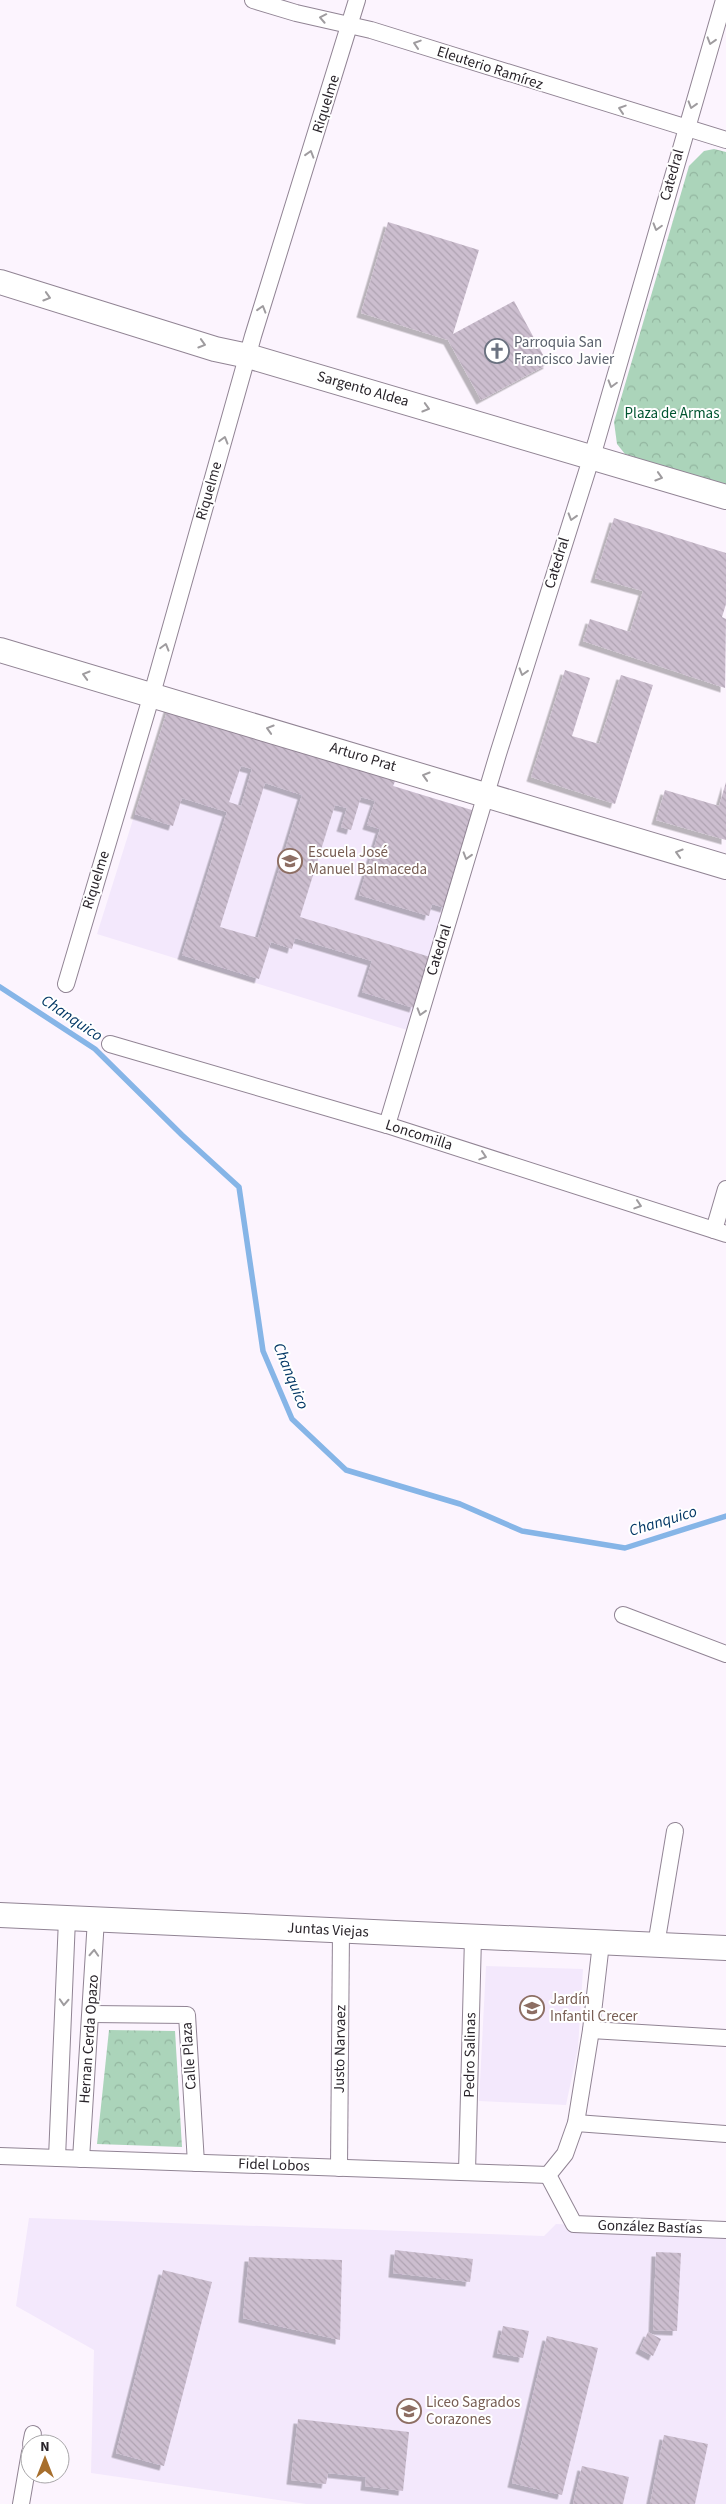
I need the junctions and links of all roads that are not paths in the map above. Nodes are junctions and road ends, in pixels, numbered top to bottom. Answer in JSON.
{"nodes":[{"id":1,"x":254,"y":0,"type":"edge"},
{"id":2,"x":357,"y":0,"type":"edge"},
{"id":3,"x":724,"y":0,"type":"edge"},
{"id":4,"x":350,"y":24,"type":"junction"},
{"id":5,"x":685,"y":128,"type":"junction"},
{"id":6,"x":726,"y":140,"type":"edge"},
{"id":7,"x":0,"y":282,"type":"edge"},
{"id":8,"x":248,"y":356,"type":"junction"},
{"id":9,"x":590,"y":456,"type":"junction"},
{"id":10,"x":726,"y":498,"type":"edge"},
{"id":11,"x":0,"y":650,"type":"edge"},
{"id":12,"x":152,"y":694,"type":"junction"},
{"id":13,"x":486,"y":794,"type":"junction"},
{"id":14,"x":726,"y":867,"type":"edge"},
{"id":15,"x":66,"y":984,"type":"dead end"},
{"id":16,"x":110,"y":1044,"type":"dead end"},
{"id":17,"x":387,"y":1125,"type":"junction"},
{"id":18,"x":726,"y":1189,"type":"edge"},
{"id":19,"x":720,"y":1232,"type":"edge"},
{"id":20,"x":623,"y":1616,"type":"dead end"},
{"id":21,"x":726,"y":1654,"type":"edge"},
{"id":22,"x":675,"y":1831,"type":"dead end"},
{"id":23,"x":0,"y":1915,"type":"edge"},
{"id":24,"x":67,"y":1918,"type":"junction"},
{"id":25,"x":96,"y":1920,"type":"junction"},
{"id":26,"x":341,"y":1931,"type":"junction"},
{"id":27,"x":474,"y":1937,"type":"junction"},
{"id":28,"x":601,"y":1943,"type":"junction"},
{"id":29,"x":656,"y":1945,"type":"junction"},
{"id":30,"x":726,"y":1948,"type":"edge"},
{"id":31,"x":91,"y":2014,"type":"junction"},
{"id":32,"x":591,"y":2030,"type":"junction"},
{"id":33,"x":726,"y":2038,"type":"edge"},
{"id":34,"x":576,"y":2124,"type":"junction"},
{"id":35,"x":726,"y":2134,"type":"edge"},
{"id":36,"x":0,"y":2156,"type":"edge"},
{"id":37,"x":56,"y":2158,"type":"junction"},
{"id":38,"x":82,"y":2159,"type":"junction"},
{"id":39,"x":196,"y":2163,"type":"junction"},
{"id":40,"x":339,"y":2168,"type":"junction"},
{"id":41,"x":467,"y":2172,"type":"junction"},
{"id":42,"x":548,"y":2175,"type":"junction"},
{"id":43,"x":726,"y":2230,"type":"edge"},
{"id":44,"x":24,"y":2484,"type":"edge"},
{"id":45,"x":21,"y":2504,"type":"edge"}],
"edges":[{"from":4,"to":1,"type":"street","name":"Eleuterio Ramírez","one_way":true},
{"from":2,"to":4,"type":"street","name":"Riquelme"},
{"from":3,"to":5,"type":"street","name":"Catedral","one_way":true},
{"from":5,"to":4,"type":"street","name":"Eleuterio Ramírez","one_way":true},
{"from":8,"to":4,"type":"street","name":"Riquelme","one_way":true},
{"from":5,"to":6,"type":"street","name":"Eleuterio Ramírez"},
{"from":5,"to":9,"type":"street","name":"Catedral","one_way":true},
{"from":7,"to":8,"type":"street","name":"Sargento Aldea","one_way":true},
{"from":8,"to":9,"type":"street","name":"Sargento Aldea","one_way":true},
{"from":12,"to":8,"type":"street","name":"Riquelme","one_way":true},
{"from":9,"to":10,"type":"street","name":"Sargento Aldea","one_way":true},
{"from":9,"to":13,"type":"street","name":"Catedral","one_way":true},
{"from":12,"to":11,"type":"street","name":"Arturo Prat","one_way":true},
{"from":13,"to":12,"type":"street","name":"Arturo Prat","one_way":true},
{"from":12,"to":15,"type":"street","name":"Riquelme"},
{"from":14,"to":13,"type":"street","name":"Arturo Prat","one_way":true},
{"from":13,"to":17,"type":"street","name":"Catedral","one_way":true},
{"from":16,"to":17,"type":"street","name":"Loncomilla"},
{"from":17,"to":19,"type":"street","name":"Loncomilla","one_way":true},
{"from":18,"to":19,"type":"street"},
{"from":20,"to":21,"type":"street"},
{"from":22,"to":29,"type":"street"},
{"from":23,"to":24,"type":"street","name":"Juntas Viejas"},
{"from":24,"to":25,"type":"street","name":"Juntas Viejas"},
{"from":24,"to":37,"type":"street","name":"Hernan Cerda Opazo","one_way":true},
{"from":25,"to":26,"type":"street","name":"Juntas Viejas"},
{"from":31,"to":25,"type":"street","name":"Hernan Cerda Opazo","one_way":true},
{"from":26,"to":27,"type":"street","name":"Juntas Viejas"},
{"from":26,"to":40,"type":"street","name":"Justo Narvaez"},
{"from":27,"to":28,"type":"street","name":"Juntas Viejas"},
{"from":27,"to":41,"type":"street","name":"Pedro Salinas"},
{"from":28,"to":29,"type":"street","name":"Juntas Viejas"},
{"from":28,"to":32,"type":"street"},
{"from":29,"to":30,"type":"street","name":"Juntas Viejas"},
{"from":31,"to":38,"type":"street","name":"Hernan Cerda Opazo"},
{"from":31,"to":39,"type":"street","name":"Calle Plaza"},
{"from":32,"to":33,"type":"street"},
{"from":32,"to":34,"type":"street"},
{"from":34,"to":35,"type":"street"},
{"from":34,"to":42,"type":"street"},
{"from":36,"to":37,"type":"street","name":"Fidel Lobos"},
{"from":37,"to":38,"type":"street","name":"Fidel Lobos"},
{"from":38,"to":39,"type":"street","name":"Fidel Lobos"},
{"from":39,"to":40,"type":"street","name":"Fidel Lobos"},
{"from":40,"to":41,"type":"street","name":"Fidel Lobos"},
{"from":41,"to":42,"type":"street","name":"Fidel Lobos"},
{"from":42,"to":43,"type":"street","name":"González Bastías"},
{"from":44,"to":45,"type":"street"}]}
